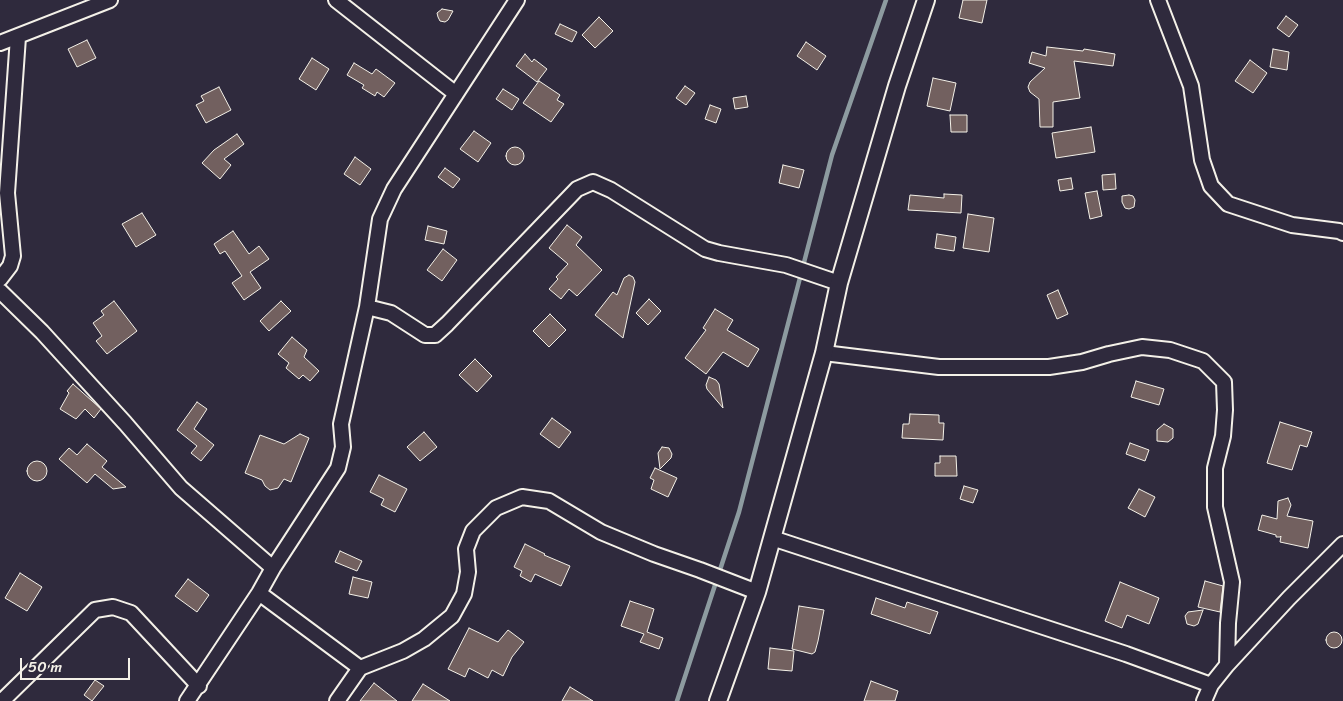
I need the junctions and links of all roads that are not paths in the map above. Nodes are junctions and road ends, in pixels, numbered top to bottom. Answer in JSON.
{"nodes":[{"id":1,"x":110,"y":0,"type":"edge"},
{"id":2,"x":336,"y":0,"type":"edge"},
{"id":3,"x":517,"y":0,"type":"edge"},
{"id":4,"x":926,"y":0,"type":"edge"},
{"id":5,"x":1158,"y":0,"type":"edge"},
{"id":6,"x":18,"y":37,"type":"junction"},
{"id":7,"x":0,"y":44,"type":"edge"},
{"id":8,"x":456,"y":94,"type":"junction"},
{"id":9,"x":1343,"y":233,"type":"edge"},
{"id":10,"x":0,"y":278,"type":"edge"},
{"id":11,"x":839,"y":283,"type":"junction"},
{"id":12,"x":0,"y":291,"type":"edge"},
{"id":13,"x":367,"y":307,"type":"junction"},
{"id":14,"x":824,"y":353,"type":"junction"},
{"id":15,"x":772,"y":538,"type":"junction"},
{"id":16,"x":1343,"y":544,"type":"edge"},
{"id":17,"x":272,"y":568,"type":"junction"},
{"id":18,"x":758,"y":592,"type":"junction"},
{"id":19,"x":259,"y":593,"type":"junction"},
{"id":20,"x":1227,"y":665,"type":"junction"},
{"id":21,"x":360,"y":668,"type":"junction"},
{"id":22,"x":1211,"y":685,"type":"junction"},
{"id":23,"x":199,"y":686,"type":"junction"},
{"id":24,"x":2,"y":701,"type":"edge"},
{"id":25,"x":187,"y":701,"type":"edge"},
{"id":26,"x":337,"y":701,"type":"edge"},
{"id":27,"x":718,"y":701,"type":"edge"},
{"id":28,"x":1204,"y":701,"type":"edge"}],
"edges":[{"from":1,"to":6,"type":"street"},
{"from":2,"to":8,"type":"street"},
{"from":3,"to":8,"type":"street"},
{"from":4,"to":11,"type":"street"},
{"from":5,"to":9,"type":"street"},
{"from":6,"to":7,"type":"street"},
{"from":6,"to":10,"type":"street"},
{"from":8,"to":13,"type":"street"},
{"from":11,"to":13,"type":"street"},
{"from":11,"to":14,"type":"street"},
{"from":12,"to":17,"type":"street"},
{"from":13,"to":17,"type":"street"},
{"from":14,"to":15,"type":"street"},
{"from":14,"to":20,"type":"street"},
{"from":15,"to":18,"type":"street"},
{"from":15,"to":22,"type":"street"},
{"from":16,"to":20,"type":"street"},
{"from":17,"to":19,"type":"street"},
{"from":18,"to":21,"type":"street"},
{"from":18,"to":27,"type":"street"},
{"from":19,"to":21,"type":"street"},
{"from":19,"to":23,"type":"street"},
{"from":20,"to":22,"type":"street"},
{"from":21,"to":26,"type":"street"},
{"from":22,"to":28,"type":"street"},
{"from":23,"to":24,"type":"street"},
{"from":23,"to":25,"type":"street"}]}
